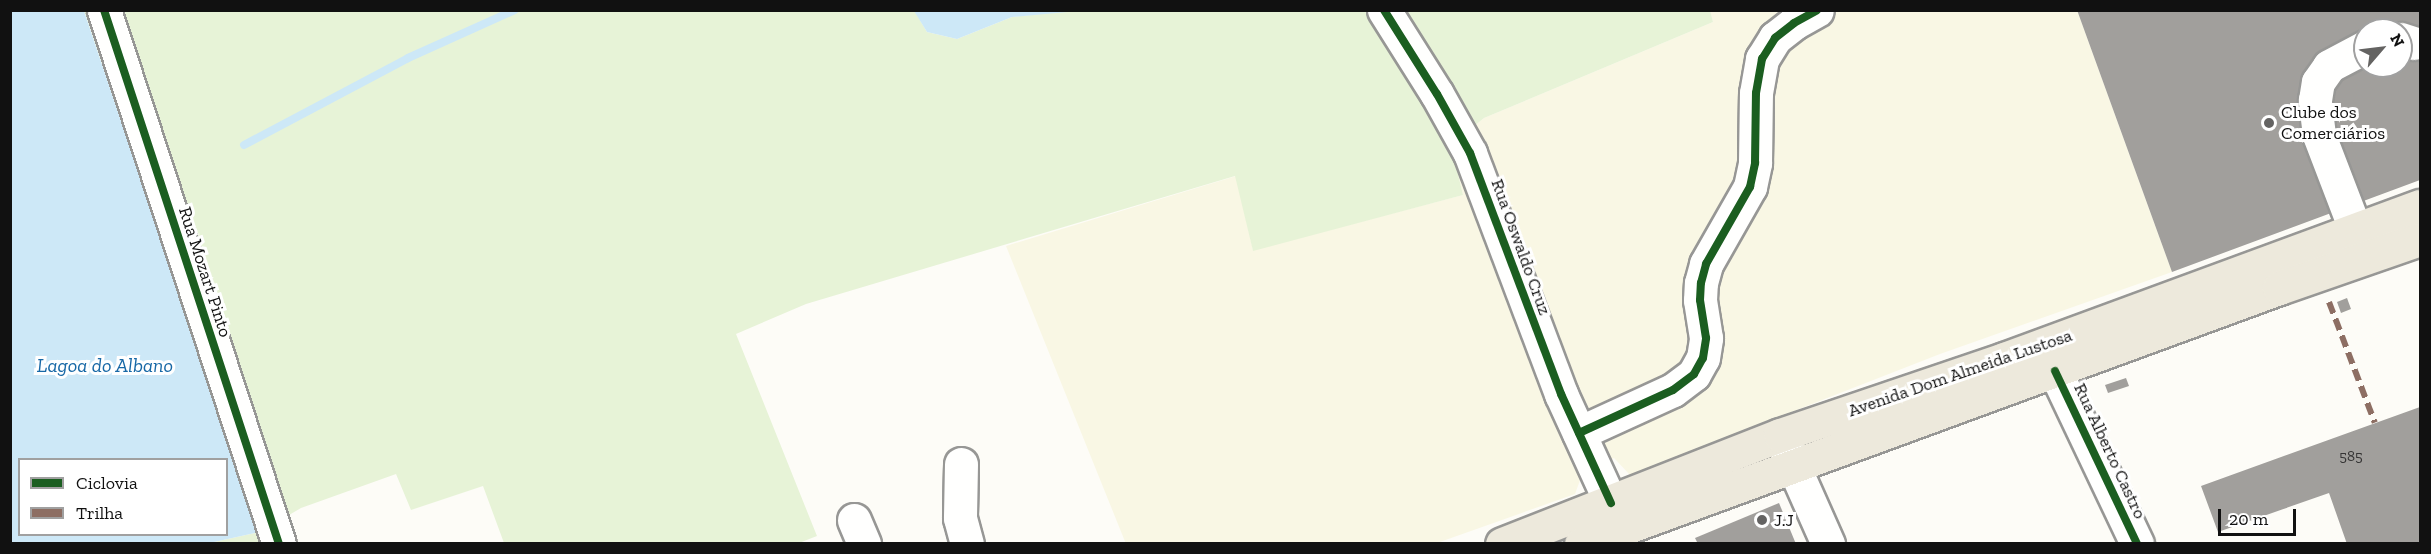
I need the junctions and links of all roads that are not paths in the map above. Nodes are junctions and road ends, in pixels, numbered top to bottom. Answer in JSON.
{"nodes":[{"id":1,"x":104,"y":10,"type":"edge"},
{"id":2,"x":1384,"y":10,"type":"edge"},
{"id":3,"x":1818,"y":10,"type":"edge"},
{"id":4,"x":2353,"y":53,"type":"edge"},
{"id":5,"x":2421,"y":206,"type":"edge"},
{"id":6,"x":2355,"y":229,"type":"junction"},
{"id":7,"x":2421,"y":239,"type":"edge"},
{"id":8,"x":2055,"y":371,"type":"junction"},
{"id":9,"x":1579,"y":433,"type":"junction"},
{"id":10,"x":1780,"y":435,"type":"junction"},
{"id":11,"x":961,"y":464,"type":"dead end"},
{"id":12,"x":1792,"y":465,"type":"junction"},
{"id":13,"x":1611,"y":503,"type":"junction"},
{"id":14,"x":279,"y":543,"type":"edge"},
{"id":15,"x":967,"y":543,"type":"edge"},
{"id":16,"x":1502,"y":543,"type":"edge"},
{"id":17,"x":1581,"y":543,"type":"edge"},
{"id":18,"x":1828,"y":543,"type":"edge"},
{"id":19,"x":2137,"y":543,"type":"edge"}],
"edges":[{"from":1,"to":14,"type":"street","name":"Rua Mozart Pinto"},
{"from":2,"to":9,"type":"street","name":"Rua Oswaldo Cruz"},
{"from":3,"to":9,"type":"street"},
{"from":4,"to":6,"type":"street"},
{"from":5,"to":6,"type":"main road","name":"Avenida Dom Almeida Lustosa"},
{"from":6,"to":10,"type":"main road","name":"Avenida Dom Almeida Lustosa"},
{"from":7,"to":8,"type":"main road","name":"Avenida Dom Almeida Lustosa"},
{"from":8,"to":12,"type":"main road","name":"Avenida Dom Almeida Lustosa"},
{"from":8,"to":19,"type":"street","name":"Rua Alberto Castro"},
{"from":9,"to":13,"type":"street","name":"Rua Oswaldo Cruz"},
{"from":10,"to":12,"type":"street"},
{"from":10,"to":13,"type":"main road","name":"Avenida Dom Almeida Lustosa"},
{"from":11,"to":15,"type":"street"},
{"from":12,"to":17,"type":"main road","name":"Avenida Dom Almeida Lustosa"},
{"from":12,"to":18,"type":"street"},
{"from":13,"to":16,"type":"main road","name":"Avenida Dom Almeida Lustosa"}]}
